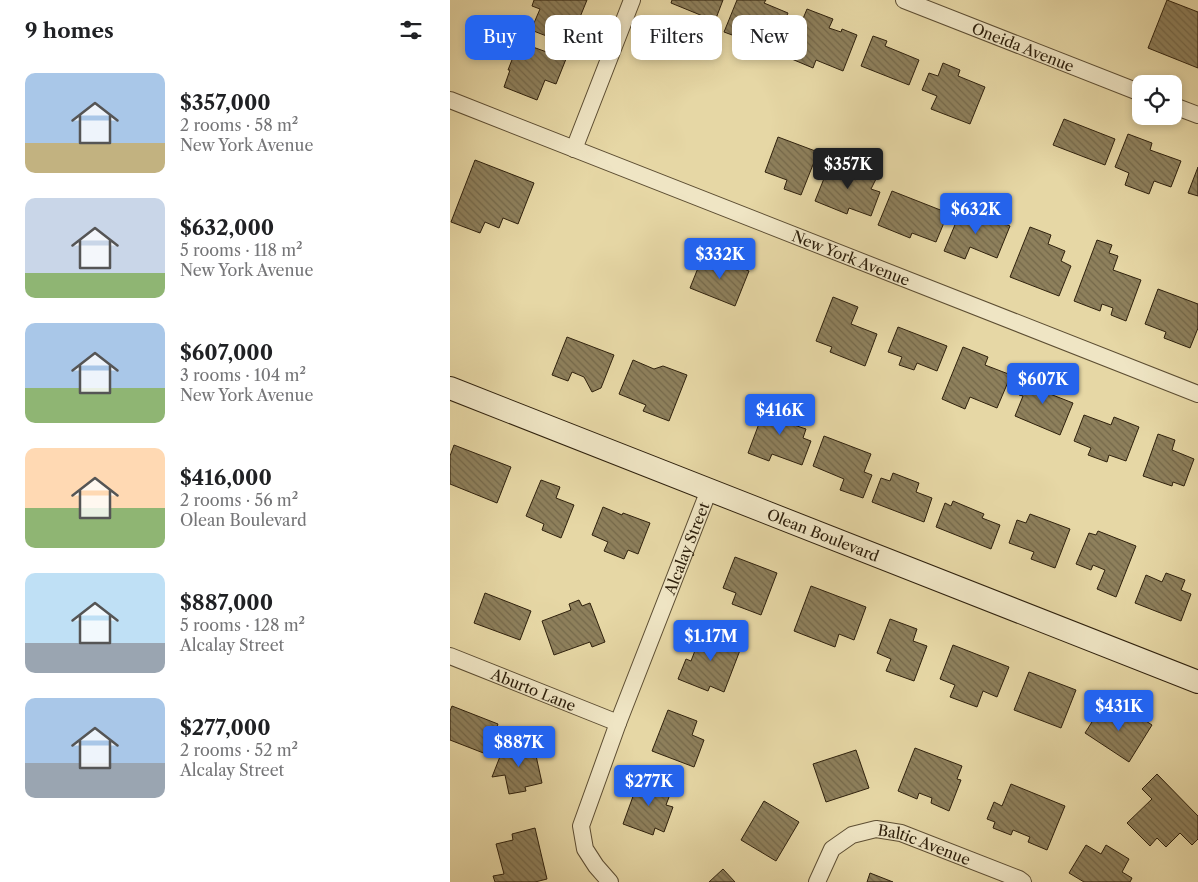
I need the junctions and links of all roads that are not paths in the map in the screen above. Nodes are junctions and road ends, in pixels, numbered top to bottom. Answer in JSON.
{"nodes":[{"id":1,"x":632,"y":0,"type":"edge"},
{"id":2,"x":904,"y":0,"type":"edge"},
{"id":3,"x":1132,"y":89,"type":"edge"},
{"id":4,"x":450,"y":100,"type":"edge"},
{"id":5,"x":1182,"y":109,"type":"edge"},
{"id":6,"x":1198,"y":115,"type":"edge"},
{"id":7,"x":574,"y":149,"type":"junction"},
{"id":8,"x":450,"y":388,"type":"edge"},
{"id":9,"x":1198,"y":394,"type":"edge"},
{"id":10,"x":710,"y":490,"type":"junction"},
{"id":11,"x":450,"y":656,"type":"edge"},
{"id":12,"x":1198,"y":682,"type":"edge"},
{"id":13,"x":618,"y":723,"type":"junction"},
{"id":14,"x":610,"y":882,"type":"edge"},
{"id":15,"x":816,"y":882,"type":"edge"},
{"id":16,"x":1023,"y":882,"type":"edge"}],
"edges":[{"from":1,"to":7,"type":"street"},
{"from":2,"to":3,"type":"street","name":"Oneida Avenue"},
{"from":4,"to":7,"type":"street","name":"New York Avenue"},
{"from":5,"to":6,"type":"street"},
{"from":7,"to":9,"type":"street","name":"New York Avenue"},
{"from":8,"to":10,"type":"street","name":"Olean Boulevard"},
{"from":10,"to":12,"type":"street","name":"Olean Boulevard"},
{"from":10,"to":13,"type":"street","name":"Alcalay Street"},
{"from":11,"to":13,"type":"street","name":"Aburto Lane"},
{"from":13,"to":14,"type":"street","name":"Alcalay Street"},
{"from":15,"to":16,"type":"street","name":"Baltic Avenue"}]}
